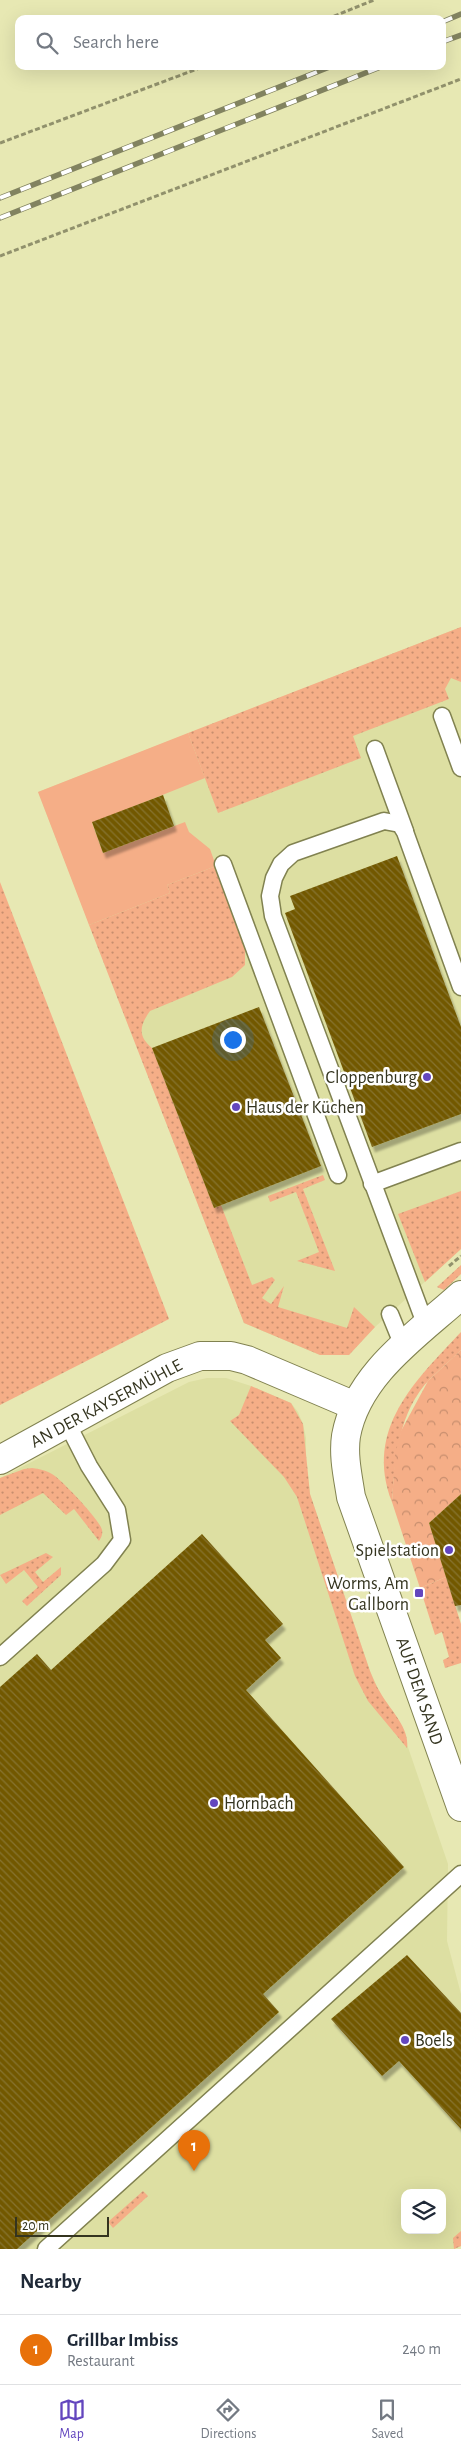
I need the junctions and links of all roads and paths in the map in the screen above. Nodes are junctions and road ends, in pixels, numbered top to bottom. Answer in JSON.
{"nodes":[{"id":1,"x":374,"y":0,"type":"edge"},
{"id":2,"x":337,"y":15,"type":"edge"},
{"id":3,"x":194,"y":70,"type":"edge"},
{"id":4,"x":461,"y":79,"type":"edge"},
{"id":5,"x":0,"y":144,"type":"edge"},
{"id":6,"x":0,"y":256,"type":"edge"},
{"id":7,"x":442,"y":716,"type":"dead end"},
{"id":8,"x":375,"y":748,"type":"dead end"},
{"id":9,"x":461,"y":768,"type":"edge"},
{"id":10,"x":405,"y":832,"type":"junction"},
{"id":11,"x":223,"y":864,"type":"dead end"},
{"id":12,"x":461,"y":986,"type":"edge"},
{"id":13,"x":461,"y":1151,"type":"edge"},
{"id":14,"x":338,"y":1175,"type":"dead end"},
{"id":15,"x":372,"y":1184,"type":"junction"},
{"id":16,"x":461,"y":1294,"type":"edge"},
{"id":17,"x":390,"y":1314,"type":"dead end"},
{"id":18,"x":426,"y":1326,"type":"junction"},
{"id":19,"x":403,"y":1346,"type":"junction"},
{"id":20,"x":356,"y":1406,"type":"junction"},
{"id":21,"x":67,"y":1423,"type":"junction"},
{"id":22,"x":0,"y":1460,"type":"edge"},
{"id":23,"x":0,"y":1657,"type":"edge"},
{"id":24,"x":461,"y":1807,"type":"edge"},
{"id":25,"x":461,"y":1874,"type":"edge"},
{"id":26,"x":46,"y":2249,"type":"edge"}],
"edges":[{"from":1,"to":2,"type":"path"},
{"from":3,"to":5,"type":"path"},
{"from":4,"to":6,"type":"path"},
{"from":7,"to":9,"type":"lane"},
{"from":8,"to":10,"type":"lane"},
{"from":10,"to":12,"type":"lane"},
{"from":10,"to":15,"type":"lane"},
{"from":11,"to":14,"type":"lane"},
{"from":13,"to":15,"type":"lane"},
{"from":15,"to":18,"type":"lane"},
{"from":16,"to":18,"type":"street","name":"AUF DEM SAND"},
{"from":17,"to":19,"type":"lane"},
{"from":18,"to":19,"type":"street","name":"AUF DEM SAND"},
{"from":19,"to":20,"type":"street","name":"AUF DEM SAND"},
{"from":20,"to":21,"type":"street","name":"AN DER KAYSERMÜHLE"},
{"from":20,"to":24,"type":"street","name":"AUF DEM SAND"},
{"from":21,"to":22,"type":"street","name":"AN DER KAYSERMÜHLE"},
{"from":21,"to":23,"type":"lane"},
{"from":25,"to":26,"type":"lane"}]}
